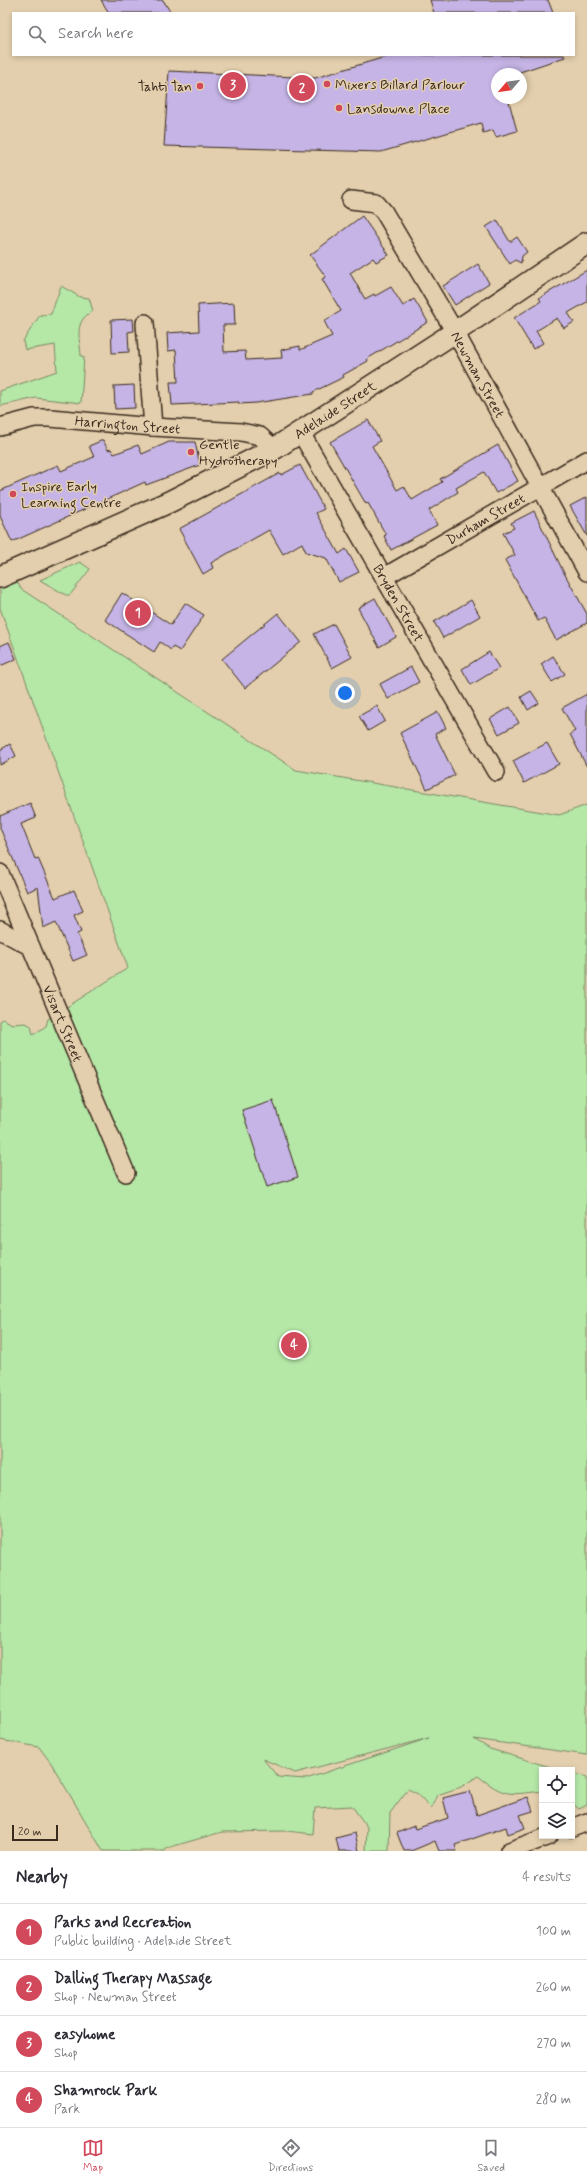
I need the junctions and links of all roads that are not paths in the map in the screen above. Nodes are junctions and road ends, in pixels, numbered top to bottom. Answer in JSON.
{"nodes":[{"id":1,"x":351,"y":200,"type":"dead end"},
{"id":2,"x":587,"y":243,"type":"edge"},
{"id":3,"x":144,"y":323,"type":"dead end"},
{"id":4,"x":455,"y":332,"type":"junction"},
{"id":5,"x":0,"y":427,"type":"edge"},
{"id":6,"x":153,"y":427,"type":"junction"},
{"id":7,"x":301,"y":433,"type":"junction"},
{"id":8,"x":274,"y":449,"type":"junction"},
{"id":9,"x":587,"y":460,"type":"edge"},
{"id":10,"x":540,"y":487,"type":"junction"},
{"id":11,"x":587,"y":572,"type":"edge"},
{"id":12,"x":0,"y":577,"type":"edge"},
{"id":13,"x":384,"y":577,"type":"junction"},
{"id":14,"x":496,"y":772,"type":"dead end"},
{"id":15,"x":0,"y":873,"type":"edge"},
{"id":16,"x":0,"y":930,"type":"edge"},
{"id":17,"x":31,"y":947,"type":"junction"},
{"id":18,"x":126,"y":1173,"type":"dead end"},
{"id":19,"x":587,"y":1822,"type":"edge"},
{"id":20,"x":575,"y":1827,"type":"edge"},
{"id":21,"x":542,"y":1839,"type":"edge"},
{"id":22,"x":509,"y":1851,"type":"edge"}],
"edges":[{"from":1,"to":4,"type":"street","name":"Newman Street"},
{"from":2,"to":4,"type":"street","name":"Adelaide Street"},
{"from":3,"to":6,"type":"street"},
{"from":4,"to":7,"type":"street","name":"Adelaide Street"},
{"from":4,"to":10,"type":"street","name":"Newman Street"},
{"from":5,"to":6,"type":"street","name":"Harrington Street"},
{"from":6,"to":8,"type":"street","name":"Harrington Street"},
{"from":7,"to":8,"type":"street","name":"Adelaide Street"},
{"from":7,"to":13,"type":"street","name":"Bryden Street"},
{"from":8,"to":12,"type":"street","name":"Adelaide Street"},
{"from":9,"to":10,"type":"street","name":"Durham Street"},
{"from":10,"to":11,"type":"street","name":"Newman Street"},
{"from":10,"to":13,"type":"street","name":"Durham Street"},
{"from":13,"to":14,"type":"street","name":"Bryden Street"},
{"from":15,"to":17,"type":"street","name":"Visart Street"},
{"from":16,"to":17,"type":"street"},
{"from":17,"to":18,"type":"street","name":"Visart Street"},
{"from":19,"to":20,"type":"street"},
{"from":21,"to":22,"type":"street"}]}
